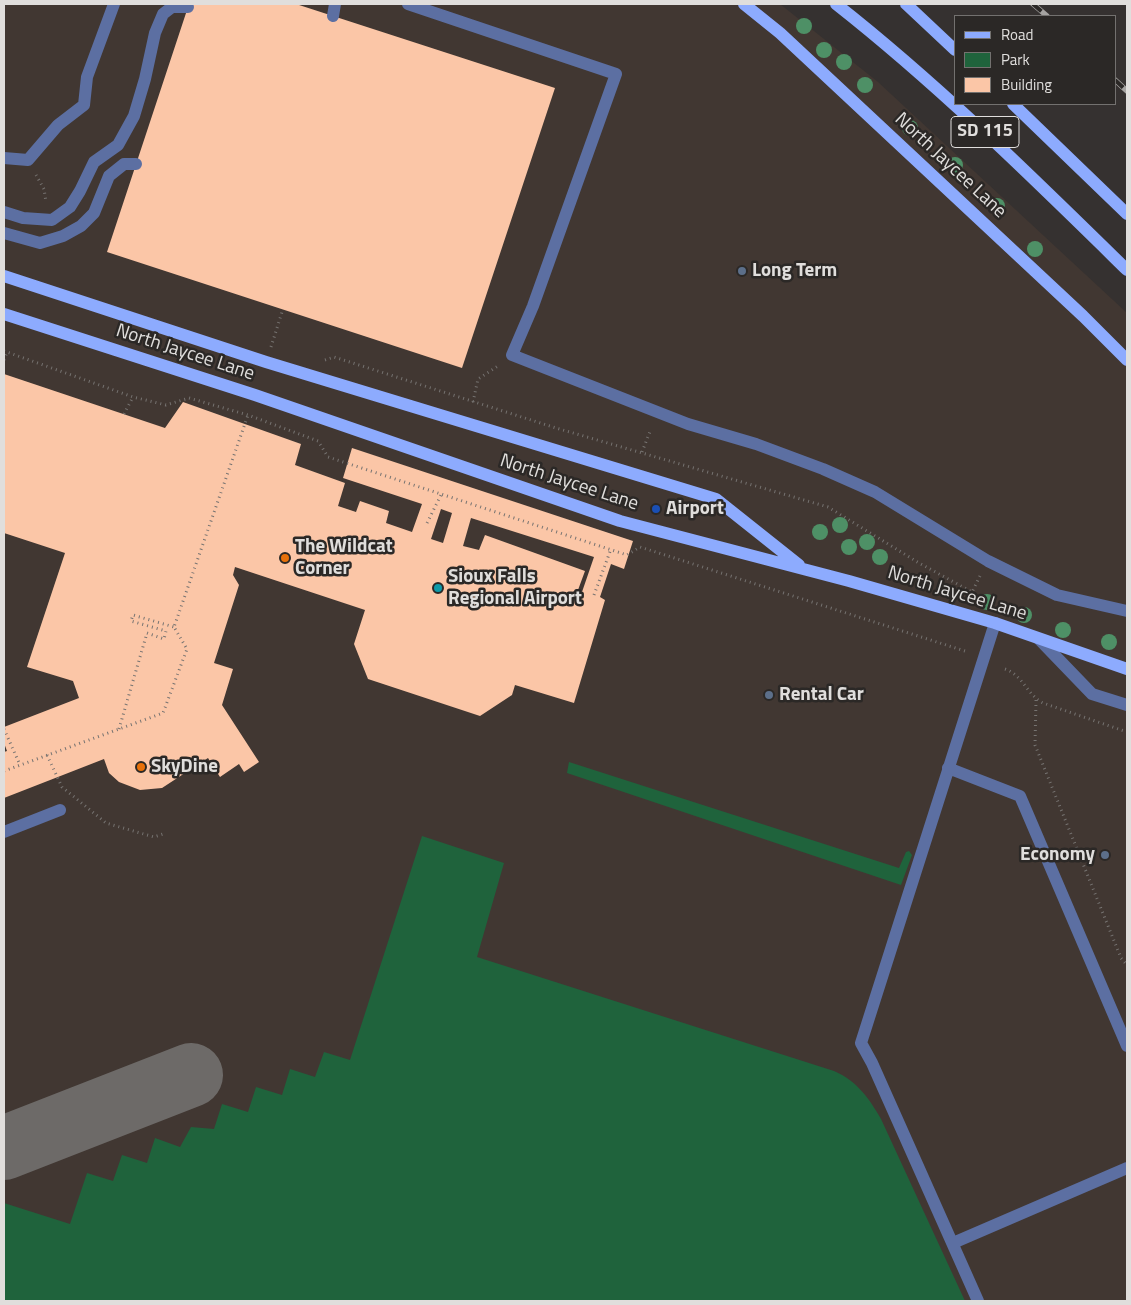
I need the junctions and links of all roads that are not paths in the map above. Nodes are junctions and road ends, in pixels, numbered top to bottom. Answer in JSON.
{"nodes":[{"id":1,"x":114,"y":4,"type":"edge"},
{"id":2,"x":408,"y":4,"type":"edge"},
{"id":3,"x":744,"y":4,"type":"edge"},
{"id":4,"x":836,"y":4,"type":"edge"},
{"id":5,"x":906,"y":4,"type":"edge"},
{"id":6,"x":188,"y":7,"type":"dead end"},
{"id":7,"x":954,"y":49,"type":"edge"},
{"id":8,"x":954,"y":104,"type":"edge"},
{"id":9,"x":956,"y":105,"type":"edge"},
{"id":10,"x":1014,"y":105,"type":"edge"},
{"id":11,"x":4,"y":158,"type":"edge"},
{"id":12,"x":136,"y":164,"type":"dead end"},
{"id":13,"x":4,"y":212,"type":"edge"},
{"id":14,"x":1127,"y":214,"type":"edge"},
{"id":15,"x":4,"y":233,"type":"edge"},
{"id":16,"x":1127,"y":270,"type":"edge"},
{"id":17,"x":4,"y":276,"type":"edge"},
{"id":18,"x":4,"y":314,"type":"edge"},
{"id":19,"x":1127,"y":360,"type":"edge"},
{"id":20,"x":802,"y":568,"type":"junction"},
{"id":21,"x":1127,"y":610,"type":"edge"},
{"id":22,"x":995,"y":623,"type":"junction"},
{"id":23,"x":1040,"y":639,"type":"junction"},
{"id":24,"x":1127,"y":669,"type":"edge"},
{"id":25,"x":1127,"y":706,"type":"edge"},
{"id":26,"x":948,"y":768,"type":"junction"},
{"id":27,"x":60,"y":810,"type":"dead end"},
{"id":28,"x":4,"y":832,"type":"edge"},
{"id":29,"x":1127,"y":1046,"type":"edge"},
{"id":30,"x":1127,"y":1168,"type":"edge"},
{"id":31,"x":953,"y":1243,"type":"junction"},
{"id":32,"x":978,"y":1301,"type":"edge"}],
"edges":[{"from":1,"to":11,"type":"lane"},
{"from":2,"to":21,"type":"lane"},
{"from":3,"to":19,"type":"main road","name":"North Jaycee Lane"},
{"from":4,"to":8,"type":"main road","number":"SD 115"},
{"from":5,"to":7,"type":"main road"},
{"from":6,"to":13,"type":"lane"},
{"from":9,"to":16,"type":"main road","number":"SD 115"},
{"from":10,"to":14,"type":"main road","number":"SD 115"},
{"from":12,"to":15,"type":"lane"},
{"from":17,"to":20,"type":"main road"},
{"from":18,"to":20,"type":"main road","name":"North Jaycee Lane"},
{"from":20,"to":22,"type":"main road","name":"North Jaycee Lane"},
{"from":22,"to":23,"type":"main road","name":"North Jaycee Lane"},
{"from":22,"to":26,"type":"lane"},
{"from":23,"to":24,"type":"main road","name":"North Jaycee Lane"},
{"from":23,"to":25,"type":"lane"},
{"from":26,"to":29,"type":"lane"},
{"from":26,"to":31,"type":"lane"},
{"from":27,"to":28,"type":"lane"},
{"from":30,"to":31,"type":"lane"},
{"from":31,"to":32,"type":"lane"}]}
